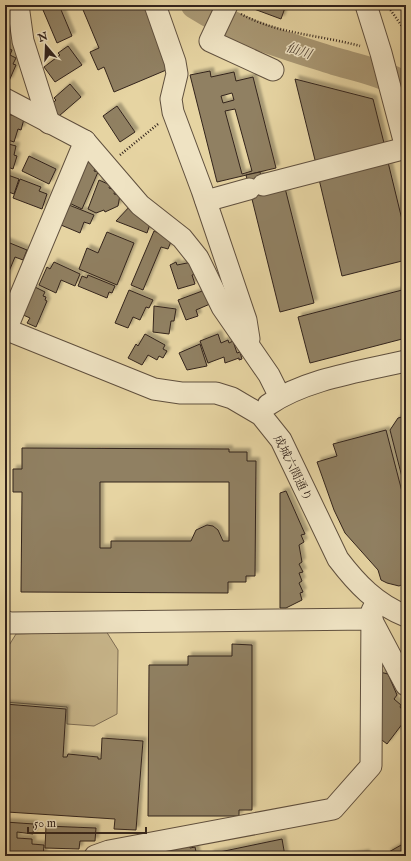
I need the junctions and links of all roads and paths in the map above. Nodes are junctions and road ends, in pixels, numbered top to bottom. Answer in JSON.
{"nodes":[{"id":1,"x":18,"y":5,"type":"edge"},
{"id":2,"x":155,"y":5,"type":"edge"},
{"id":3,"x":366,"y":5,"type":"edge"},
{"id":4,"x":387,"y":5,"type":"edge"},
{"id":5,"x":226,"y":8,"type":"edge"},
{"id":6,"x":406,"y":32,"type":"edge"},
{"id":7,"x":381,"y":53,"type":"junction"},
{"id":8,"x":273,"y":70,"type":"dead end"},
{"id":9,"x":5,"y":99,"type":"edge"},
{"id":10,"x":173,"y":112,"type":"junction"},
{"id":11,"x":49,"y":123,"type":"junction"},
{"id":12,"x":85,"y":141,"type":"junction"},
{"id":13,"x":406,"y":148,"type":"edge"},
{"id":14,"x":105,"y":166,"type":"junction"},
{"id":15,"x":206,"y":200,"type":"junction"},
{"id":16,"x":5,"y":330,"type":"edge"},
{"id":17,"x":251,"y":350,"type":"junction"},
{"id":18,"x":406,"y":361,"type":"edge"},
{"id":19,"x":280,"y":397,"type":"junction"},
{"id":20,"x":261,"y":415,"type":"junction"},
{"id":21,"x":374,"y":610,"type":"junction"},
{"id":22,"x":406,"y":616,"type":"edge"},
{"id":23,"x":5,"y":621,"type":"edge"},
{"id":24,"x":406,"y":685,"type":"edge"},
{"id":25,"x":104,"y":854,"type":"edge"}],
"edges":[{"from":1,"to":11,"type":"street"},
{"from":2,"to":10,"type":"street"},
{"from":3,"to":7,"type":"street"},
{"from":4,"to":6,"type":"path"},
{"from":5,"to":7,"type":"path"},
{"from":5,"to":8,"type":"street"},
{"from":7,"to":13,"type":"street"},
{"from":9,"to":11,"type":"street"},
{"from":10,"to":14,"type":"path"},
{"from":10,"to":15,"type":"street"},
{"from":11,"to":12,"type":"street"},
{"from":12,"to":14,"type":"street"},
{"from":12,"to":16,"type":"street"},
{"from":13,"to":15,"type":"street"},
{"from":14,"to":17,"type":"street"},
{"from":15,"to":17,"type":"street"},
{"from":16,"to":20,"type":"street","name":"成城六間通り"},
{"from":17,"to":19,"type":"street"},
{"from":18,"to":19,"type":"street"},
{"from":19,"to":20,"type":"street"},
{"from":20,"to":21,"type":"street","name":"成城六間通り"},
{"from":21,"to":22,"type":"street","name":"成城六間通り"},
{"from":21,"to":23,"type":"street"},
{"from":21,"to":24,"type":"street"},
{"from":21,"to":25,"type":"street"}]}
